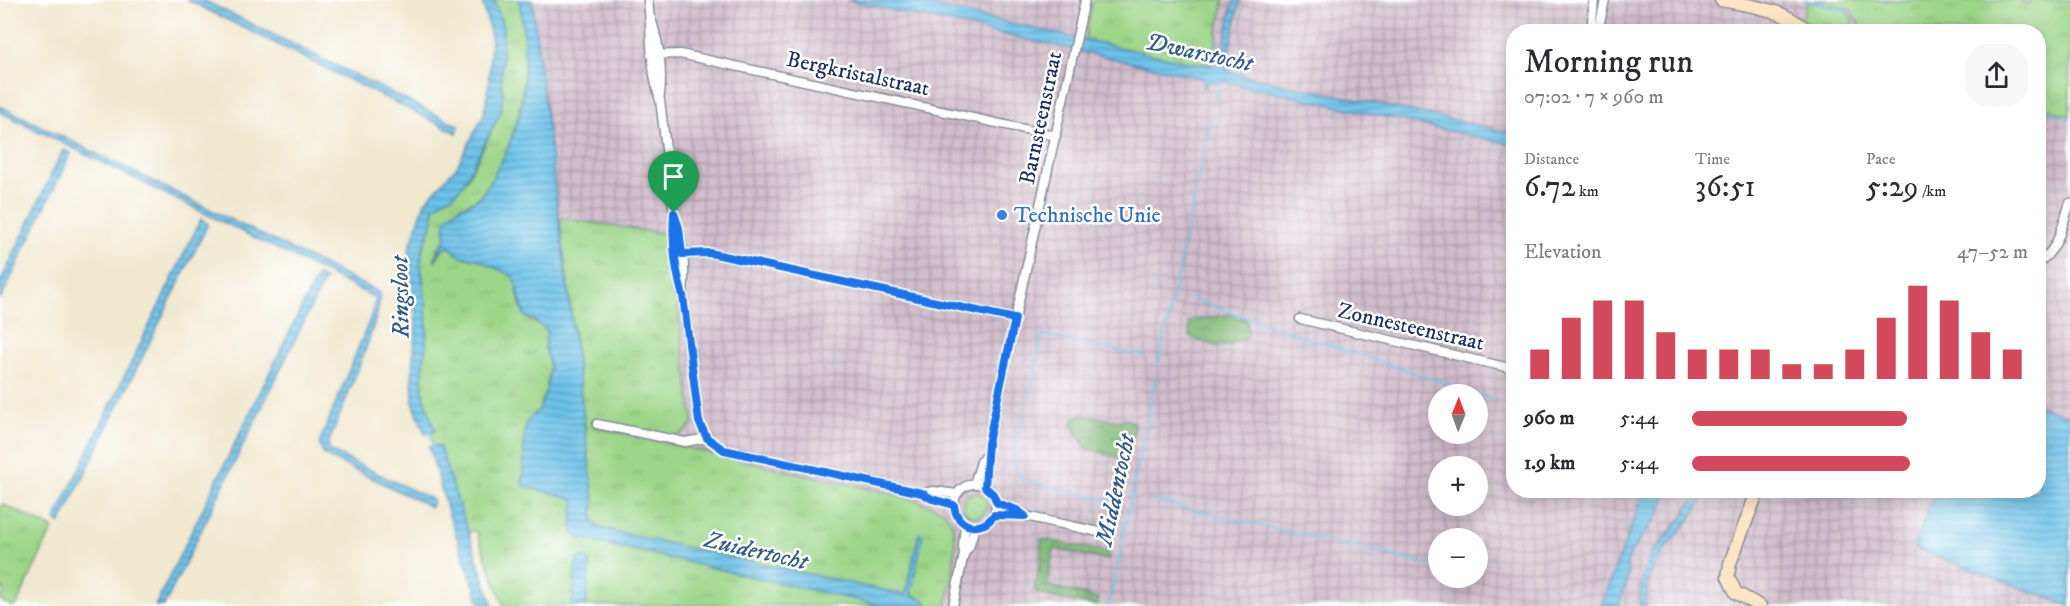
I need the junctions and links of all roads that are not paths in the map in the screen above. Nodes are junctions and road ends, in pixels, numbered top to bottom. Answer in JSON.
{"nodes":[{"id":1,"x":648,"y":0,"type":"edge"},
{"id":2,"x":1085,"y":0,"type":"edge"},
{"id":3,"x":1594,"y":0,"type":"edge"},
{"id":4,"x":1605,"y":0,"type":"edge"},
{"id":5,"x":1721,"y":0,"type":"edge"},
{"id":6,"x":1592,"y":24,"type":"edge"},
{"id":7,"x":1600,"y":24,"type":"edge"},
{"id":8,"x":1800,"y":24,"type":"edge"},
{"id":9,"x":655,"y":55,"type":"junction"},
{"id":10,"x":1056,"y":136,"type":"junction"},
{"id":11,"x":2070,"y":203,"type":"edge"},
{"id":12,"x":679,"y":254,"type":"junction"},
{"id":13,"x":2046,"y":257,"type":"edge"},
{"id":14,"x":1015,"y":319,"type":"junction"},
{"id":15,"x":1300,"y":319,"type":"dead end"},
{"id":16,"x":1506,"y":367,"type":"edge"},
{"id":17,"x":597,"y":424,"type":"dead end"},
{"id":18,"x":707,"y":438,"type":"junction"},
{"id":19,"x":987,"y":454,"type":"junction"},
{"id":20,"x":974,"y":484,"type":"junction"},
{"id":21,"x":985,"y":487,"type":"junction"},
{"id":22,"x":922,"y":493,"type":"junction"},
{"id":23,"x":957,"y":494,"type":"junction"},
{"id":24,"x":1755,"y":498,"type":"edge"},
{"id":25,"x":997,"y":503,"type":"junction"},
{"id":26,"x":954,"y":505,"type":"junction"},
{"id":27,"x":994,"y":515,"type":"junction"},
{"id":28,"x":1025,"y":516,"type":"junction"},
{"id":29,"x":965,"y":524,"type":"junction"},
{"id":30,"x":975,"y":527,"type":"junction"},
{"id":31,"x":1099,"y":532,"type":"dead end"},
{"id":32,"x":964,"y":554,"type":"junction"},
{"id":33,"x":953,"y":606,"type":"edge"},
{"id":34,"x":1760,"y":606,"type":"edge"}],
"edges":[{"from":1,"to":9,"type":"street"},
{"from":2,"to":10,"type":"street","name":"Barnsteenstraat"},
{"from":3,"to":6,"type":"street"},
{"from":4,"to":7,"type":"street"},
{"from":5,"to":8,"type":"street"},
{"from":9,"to":10,"type":"street","name":"Bergkristalstraat"},
{"from":9,"to":12,"type":"street"},
{"from":10,"to":14,"type":"street","name":"Barnsteenstraat"},
{"from":11,"to":13,"type":"street"},
{"from":12,"to":14,"type":"street"},
{"from":12,"to":18,"type":"street"},
{"from":14,"to":19,"type":"street","name":"Barnsteenstraat"},
{"from":15,"to":16,"type":"street","name":"Zonnesteenstraat"},
{"from":17,"to":18,"type":"street"},
{"from":18,"to":22,"type":"street"},
{"from":19,"to":20,"type":"street","name":"Barnsteenstraat"},
{"from":19,"to":21,"type":"street","name":"Barnsteenstraat"},
{"from":20,"to":21,"type":"street"},
{"from":20,"to":23,"type":"street"},
{"from":21,"to":25,"type":"street"},
{"from":22,"to":23,"type":"street"},
{"from":22,"to":26,"type":"street"},
{"from":23,"to":26,"type":"street"},
{"from":24,"to":34,"type":"street"},
{"from":25,"to":27,"type":"street"},
{"from":25,"to":28,"type":"street"},
{"from":26,"to":29,"type":"street"},
{"from":27,"to":28,"type":"street"},
{"from":27,"to":30,"type":"street"},
{"from":28,"to":31,"type":"street"},
{"from":29,"to":30,"type":"street"},
{"from":29,"to":32,"type":"street"},
{"from":30,"to":32,"type":"street"},
{"from":32,"to":33,"type":"street"}]}
